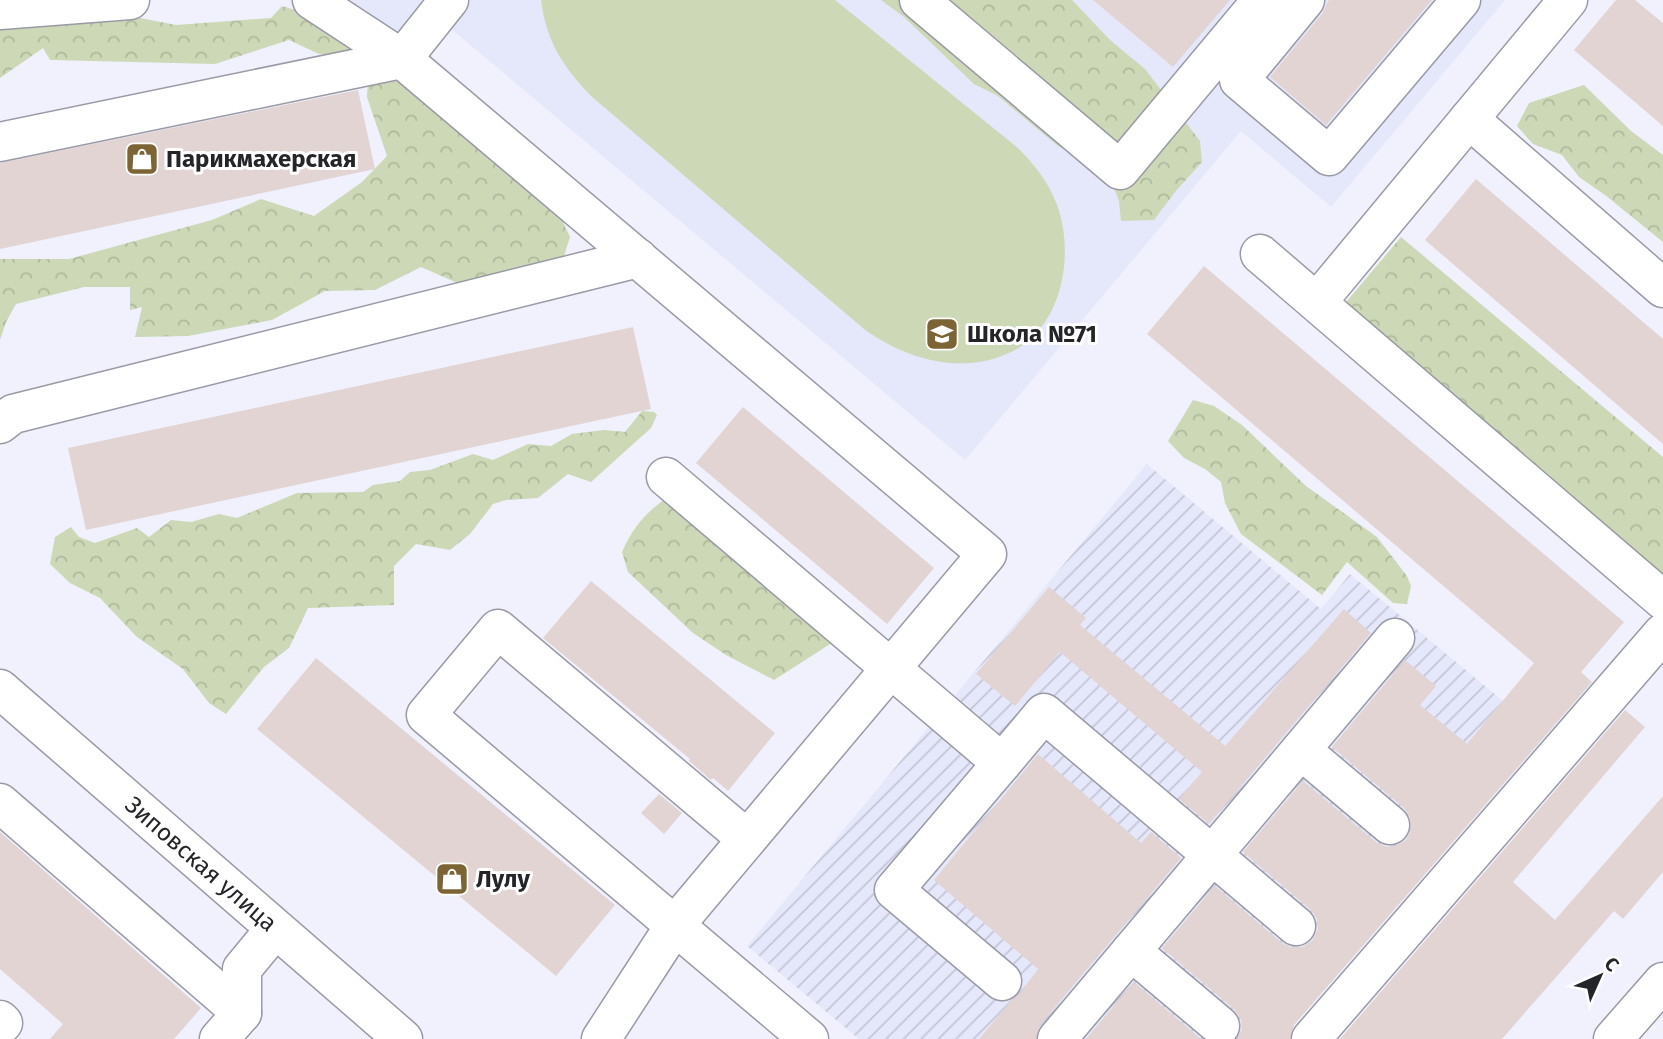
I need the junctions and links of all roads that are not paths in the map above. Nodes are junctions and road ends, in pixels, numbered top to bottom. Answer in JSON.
{"nodes":[{"id":1,"x":130,"y":0,"type":"edge"},
{"id":2,"x":312,"y":0,"type":"edge"},
{"id":3,"x":449,"y":0,"type":"edge"},
{"id":4,"x":919,"y":0,"type":"edge"},
{"id":5,"x":1262,"y":0,"type":"edge"},
{"id":6,"x":1305,"y":0,"type":"edge"},
{"id":7,"x":1461,"y":0,"type":"edge"},
{"id":8,"x":1567,"y":0,"type":"edge"},
{"id":9,"x":0,"y":9,"type":"edge"},
{"id":10,"x":402,"y":59,"type":"junction"},
{"id":11,"x":1469,"y":119,"type":"junction"},
{"id":12,"x":0,"y":142,"type":"edge"},
{"id":13,"x":1260,"y":254,"type":"dead end"},
{"id":14,"x":638,"y":258,"type":"junction"},
{"id":15,"x":1663,"y":288,"type":"edge"},
{"id":16,"x":1317,"y":302,"type":"junction"},
{"id":17,"x":0,"y":424,"type":"edge"},
{"id":18,"x":666,"y":477,"type":"dead end"},
{"id":19,"x":1663,"y":600,"type":"edge"},
{"id":20,"x":1663,"y":633,"type":"edge"},
{"id":21,"x":1395,"y":638,"type":"dead end"},
{"id":22,"x":891,"y":668,"type":"junction"},
{"id":23,"x":0,"y":689,"type":"edge"},
{"id":24,"x":1301,"y":750,"type":"junction"},
{"id":25,"x":1002,"y":763,"type":"junction"},
{"id":26,"x":0,"y":803,"type":"edge"},
{"id":27,"x":1390,"y":825,"type":"dead end"},
{"id":28,"x":747,"y":839,"type":"junction"},
{"id":29,"x":1212,"y":855,"type":"junction"},
{"id":30,"x":675,"y":925,"type":"junction"},
{"id":31,"x":1296,"y":926,"type":"dead end"},
{"id":32,"x":275,"y":929,"type":"junction"},
{"id":33,"x":1131,"y":951,"type":"junction"},
{"id":34,"x":1002,"y":981,"type":"dead end"},
{"id":35,"x":1663,"y":982,"type":"edge"},
{"id":36,"x":0,"y":1020,"type":"edge"},
{"id":37,"x":0,"y":1026,"type":"edge"},
{"id":38,"x":231,"y":1026,"type":"edge"},
{"id":39,"x":1220,"y":1026,"type":"dead end"},
{"id":40,"x":403,"y":1039,"type":"edge"},
{"id":41,"x":601,"y":1039,"type":"edge"},
{"id":42,"x":809,"y":1039,"type":"edge"},
{"id":43,"x":1057,"y":1039,"type":"edge"},
{"id":44,"x":1311,"y":1039,"type":"edge"},
{"id":45,"x":1613,"y":1039,"type":"edge"}],
"edges":[{"from":1,"to":9,"type":"street"},
{"from":2,"to":10,"type":"street"},
{"from":3,"to":10,"type":"street"},
{"from":4,"to":5,"type":"street"},
{"from":6,"to":7,"type":"street"},
{"from":8,"to":11,"type":"street"},
{"from":10,"to":12,"type":"street"},
{"from":10,"to":14,"type":"street"},
{"from":11,"to":15,"type":"street"},
{"from":11,"to":16,"type":"street"},
{"from":13,"to":16,"type":"street"},
{"from":14,"to":17,"type":"street"},
{"from":14,"to":22,"type":"street"},
{"from":16,"to":19,"type":"street"},
{"from":18,"to":22,"type":"street"},
{"from":20,"to":44,"type":"street"},
{"from":21,"to":24,"type":"street"},
{"from":22,"to":25,"type":"street"},
{"from":22,"to":28,"type":"street"},
{"from":23,"to":32,"type":"street","name":"Зиповская улица"},
{"from":24,"to":27,"type":"street"},
{"from":24,"to":29,"type":"street"},
{"from":25,"to":29,"type":"street"},
{"from":25,"to":34,"type":"street"},
{"from":26,"to":38,"type":"street"},
{"from":28,"to":30,"type":"street"},
{"from":28,"to":30,"type":"street"},
{"from":29,"to":31,"type":"street"},
{"from":29,"to":33,"type":"street"},
{"from":30,"to":41,"type":"street"},
{"from":30,"to":42,"type":"street"},
{"from":32,"to":38,"type":"street"},
{"from":32,"to":40,"type":"street","name":"Зиповская улица"},
{"from":33,"to":39,"type":"street"},
{"from":33,"to":43,"type":"street"},
{"from":35,"to":45,"type":"street"},
{"from":36,"to":37,"type":"street"}]}
